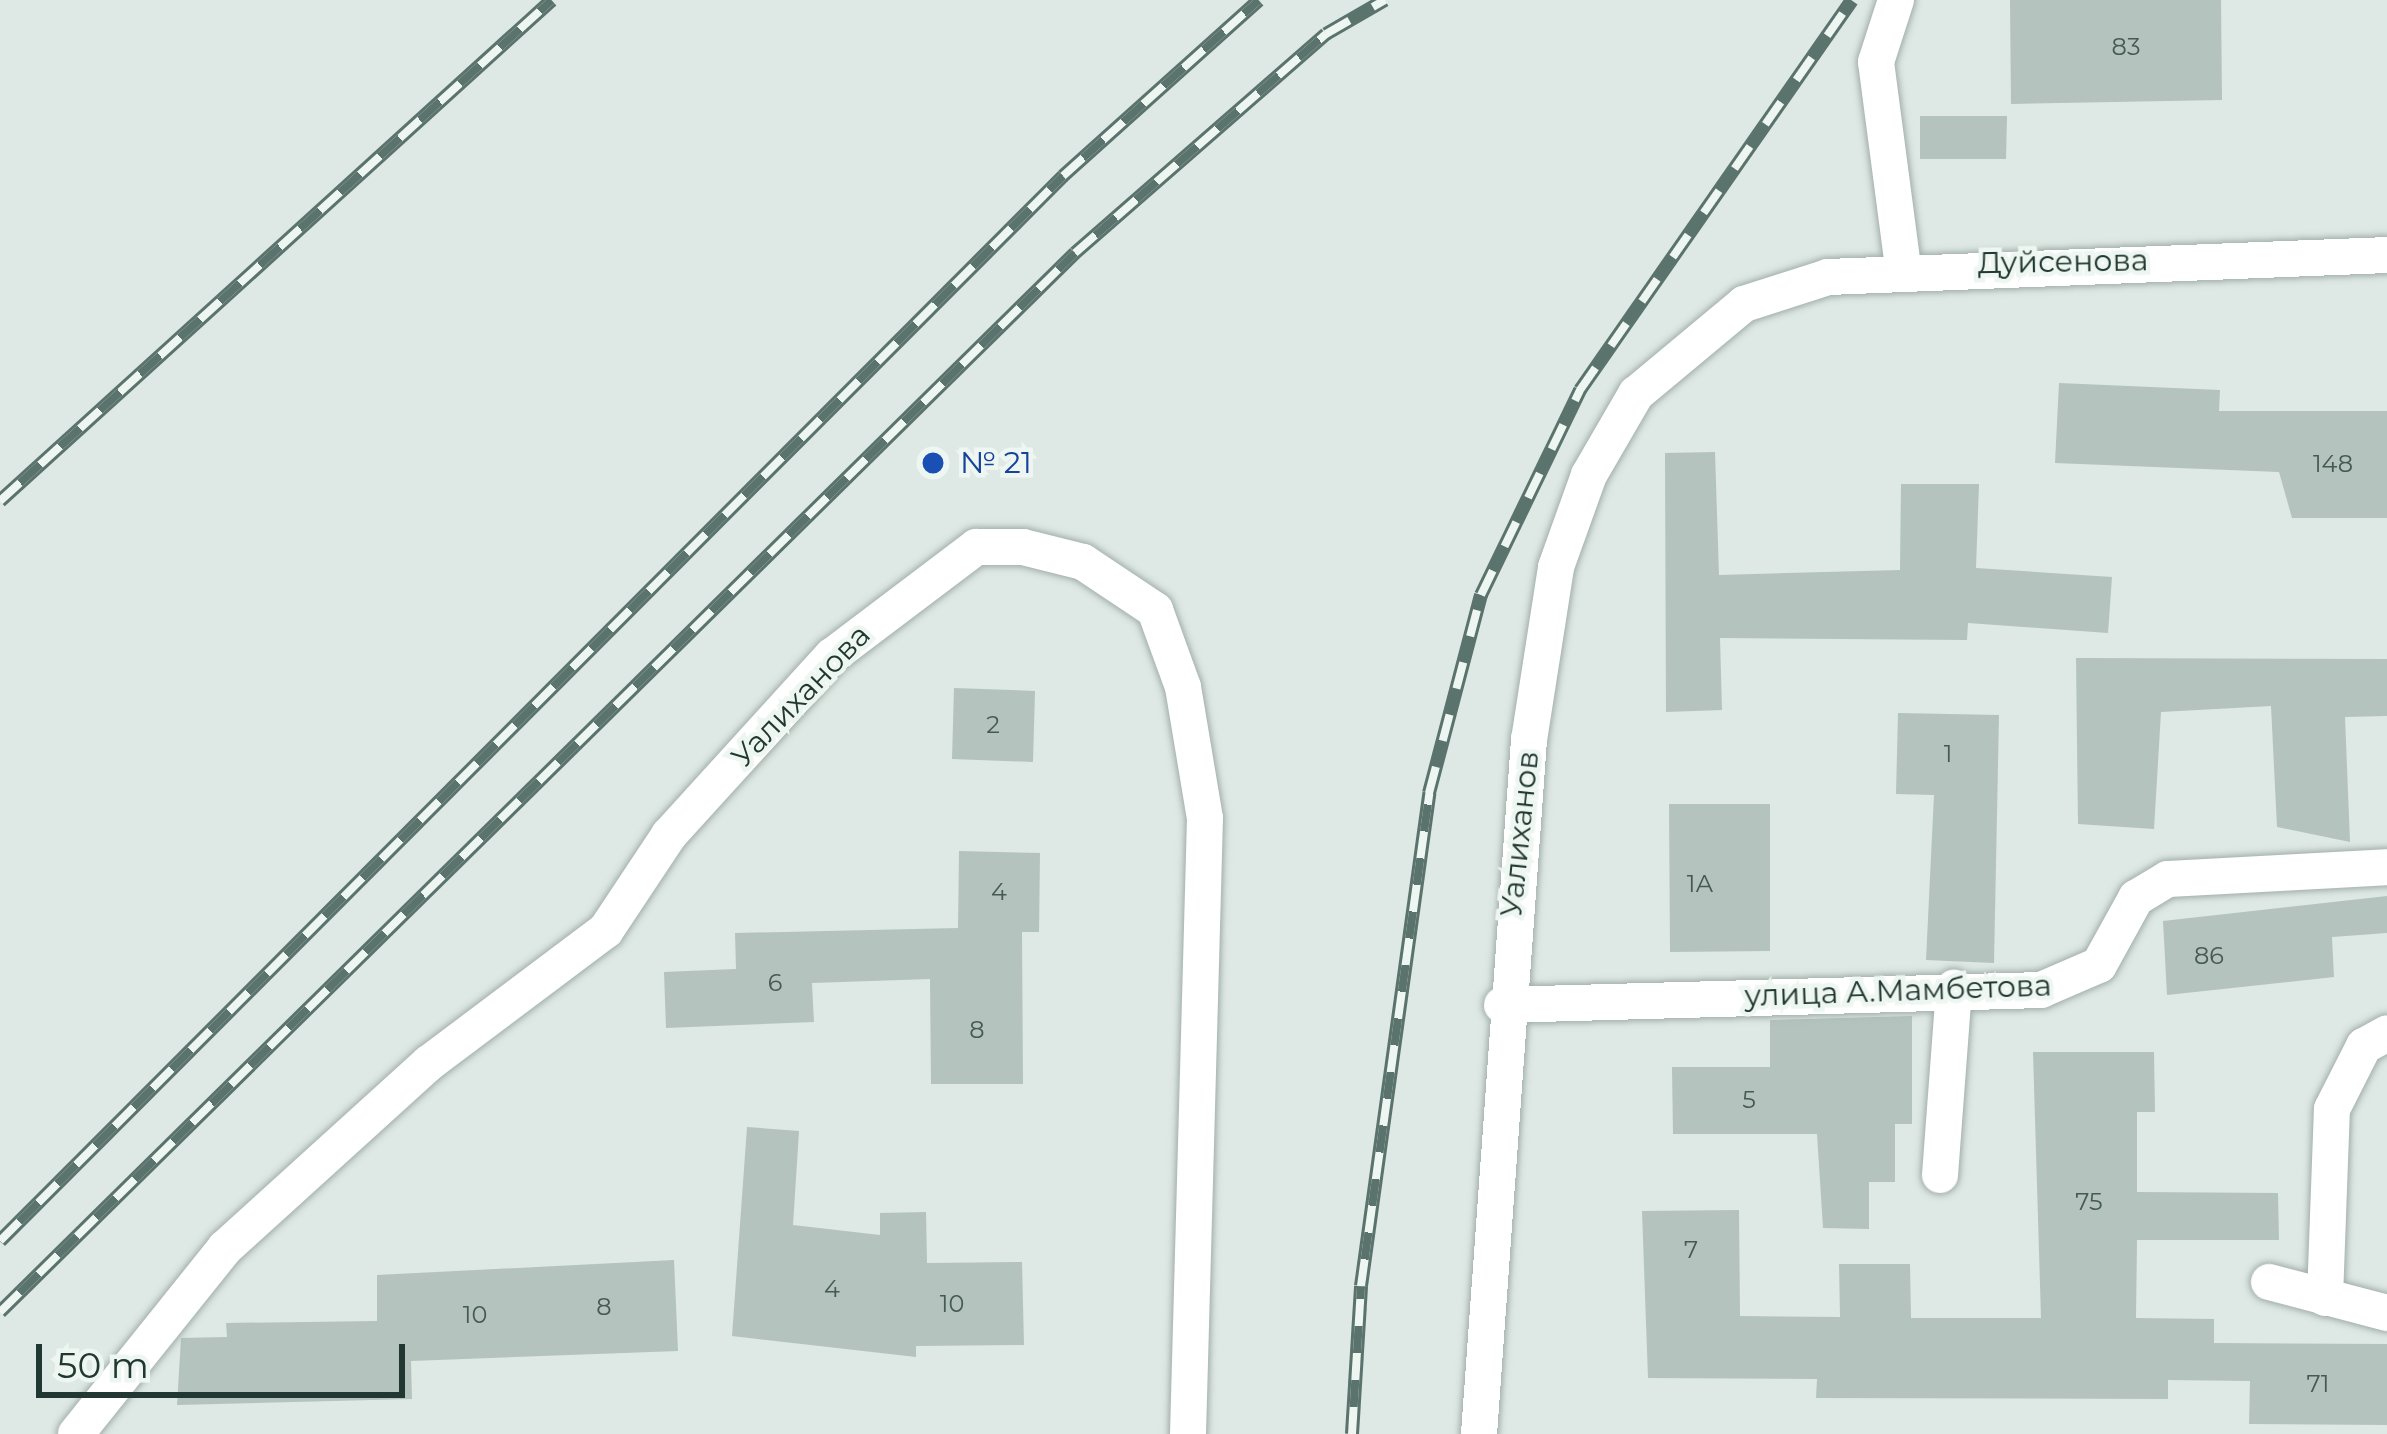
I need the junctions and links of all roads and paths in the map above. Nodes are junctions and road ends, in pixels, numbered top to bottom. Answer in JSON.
{"nodes":[{"id":1,"x":1896,"y":0,"type":"edge"},
{"id":2,"x":2387,"y":255,"type":"edge"},
{"id":3,"x":1903,"y":266,"type":"junction"},
{"id":4,"x":1744,"y":304,"type":"joint"},
{"id":5,"x":2387,"y":867,"type":"edge"},
{"id":6,"x":1954,"y":988,"type":"junction"},
{"id":7,"x":1502,"y":1005,"type":"junction"},
{"id":8,"x":2387,"y":1033,"type":"edge"},
{"id":9,"x":1940,"y":1175,"type":"dead end"},
{"id":10,"x":2269,"y":1282,"type":"dead end"},
{"id":11,"x":2325,"y":1298,"type":"junction"},
{"id":12,"x":2387,"y":1313,"type":"edge"},
{"id":13,"x":76,"y":1434,"type":"edge"},
{"id":14,"x":1188,"y":1434,"type":"edge"},
{"id":15,"x":1479,"y":1434,"type":"edge"}],
"edges":[{"from":1,"to":3,"type":"street"},
{"from":2,"to":3,"type":"street","name":"Дуйсенова"},
{"from":3,"to":4,"type":"street","name":"Дуйсенова"},
{"from":4,"to":7,"type":"street","name":"Уалиханов"},
{"from":5,"to":6,"type":"street","name":"улица А.Мамбетова"},
{"from":6,"to":7,"type":"street","name":"улица А.Мамбетова"},
{"from":6,"to":9,"type":"street"},
{"from":7,"to":15,"type":"street","name":"Уалиханов"},
{"from":8,"to":11,"type":"street"},
{"from":10,"to":11,"type":"street"},
{"from":11,"to":12,"type":"street"},
{"from":13,"to":14,"type":"street","name":"Уалиханова"}]}
